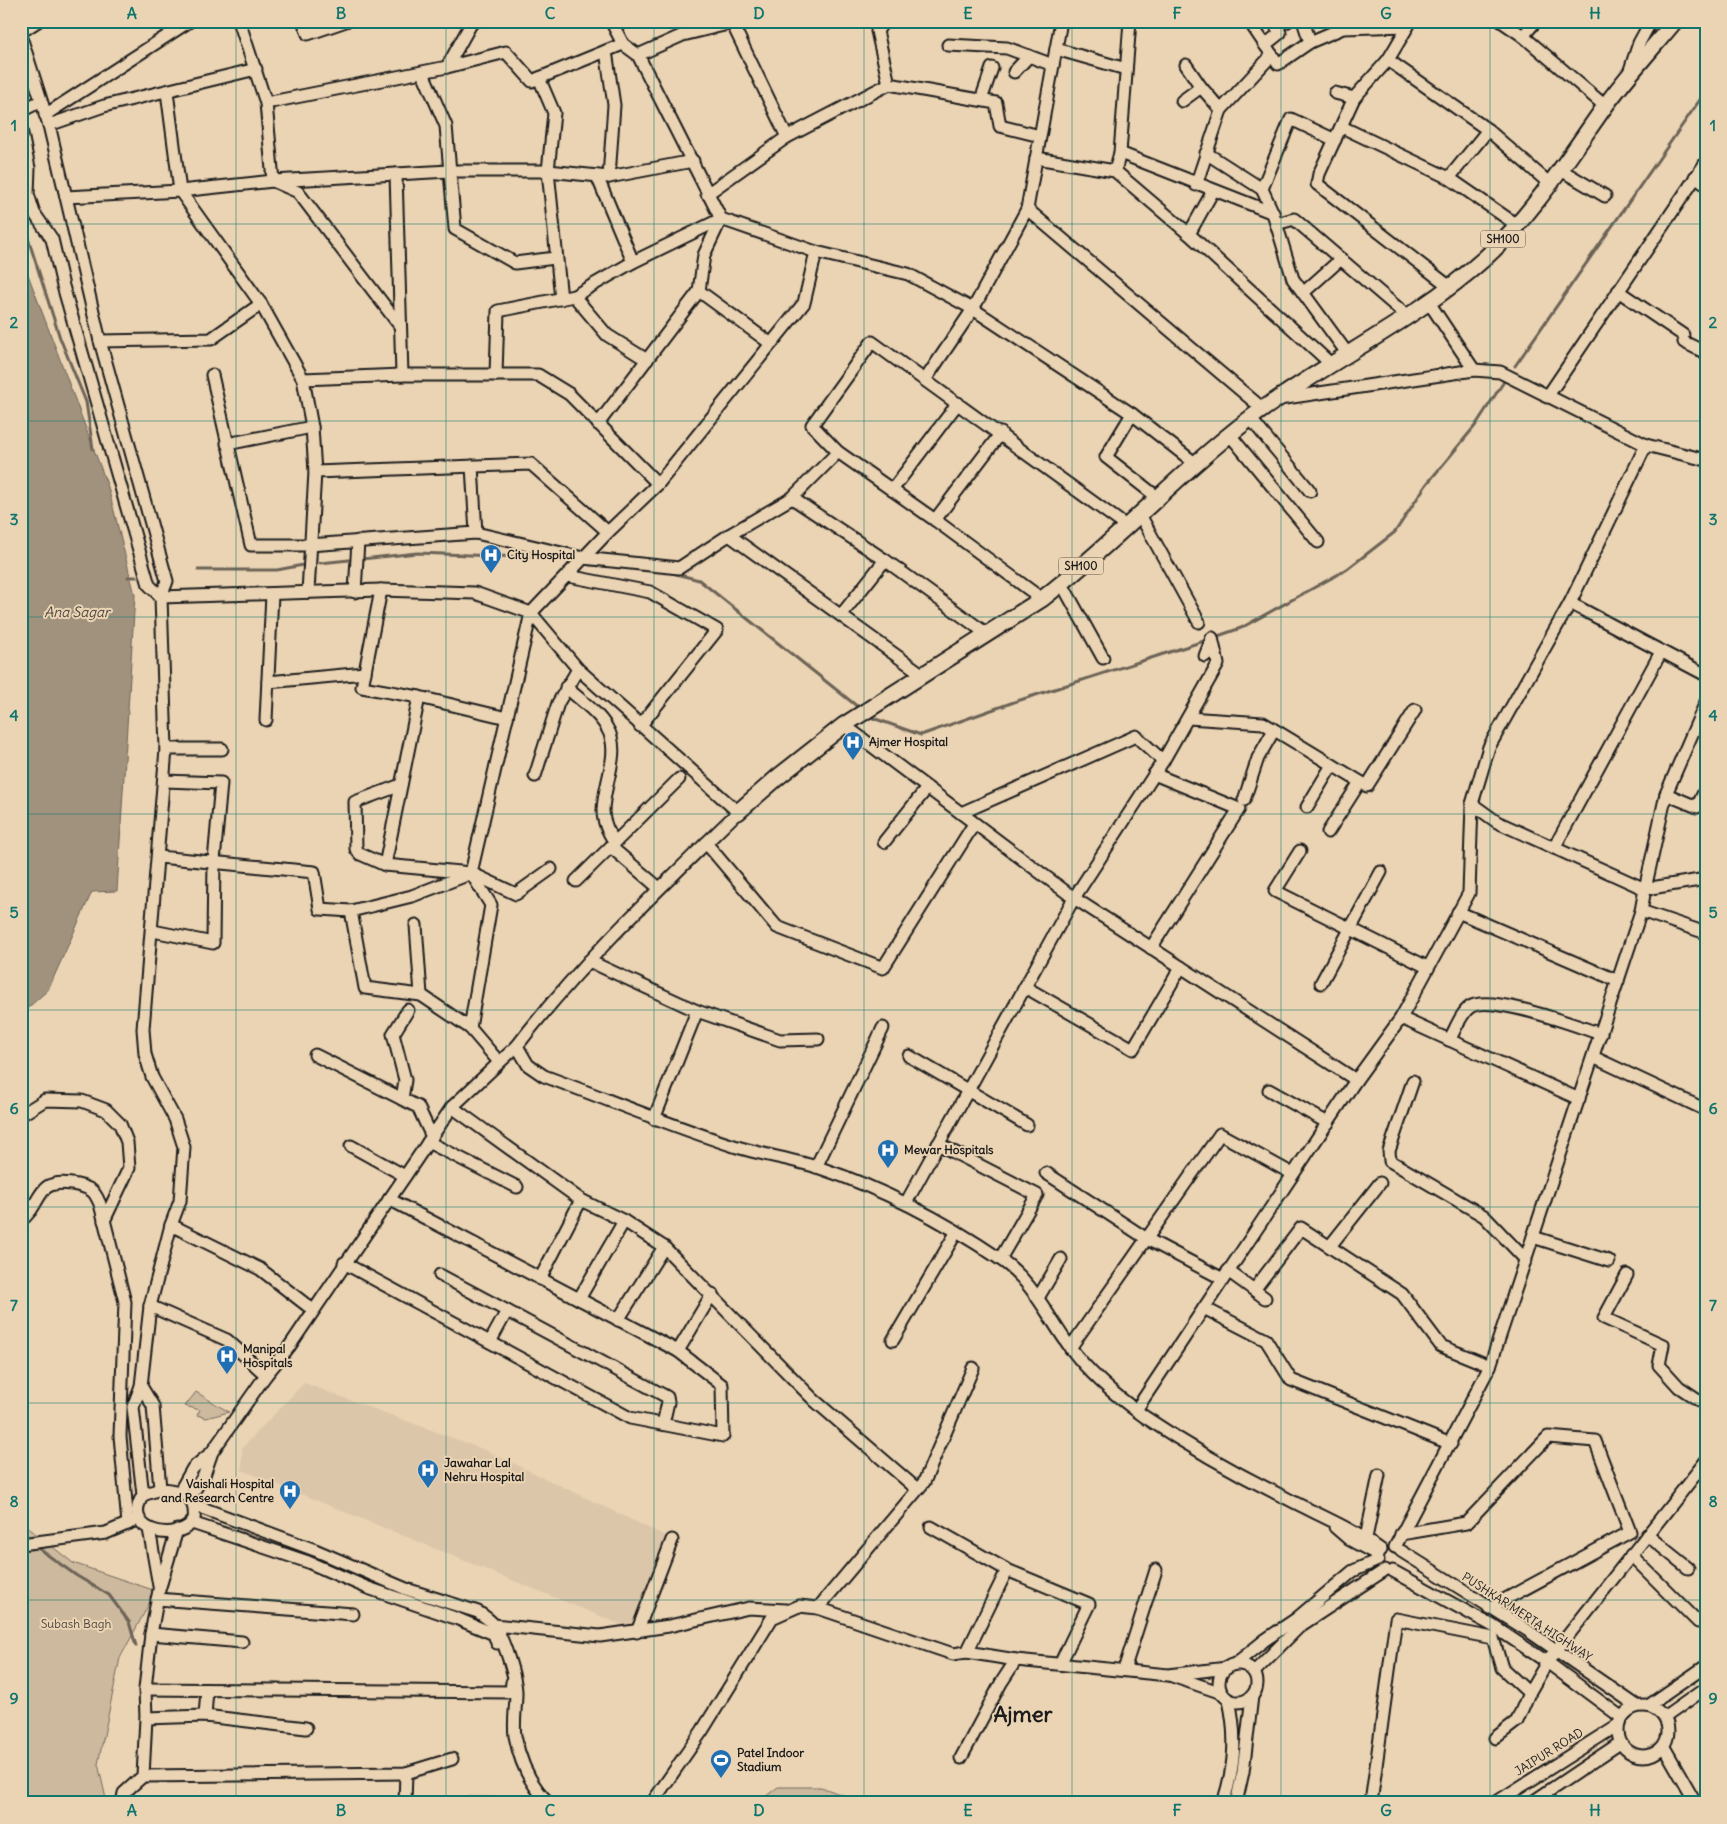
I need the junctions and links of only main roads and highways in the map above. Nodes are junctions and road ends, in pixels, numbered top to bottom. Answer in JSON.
{"nodes":[{"id":1,"x":1675,"y":21,"type":"edge"},
{"id":2,"x":738,"y":812,"type":"road end"}],
"edges":[{"from":1,"to":2,"type":"main road","number":"SH100"}]}
